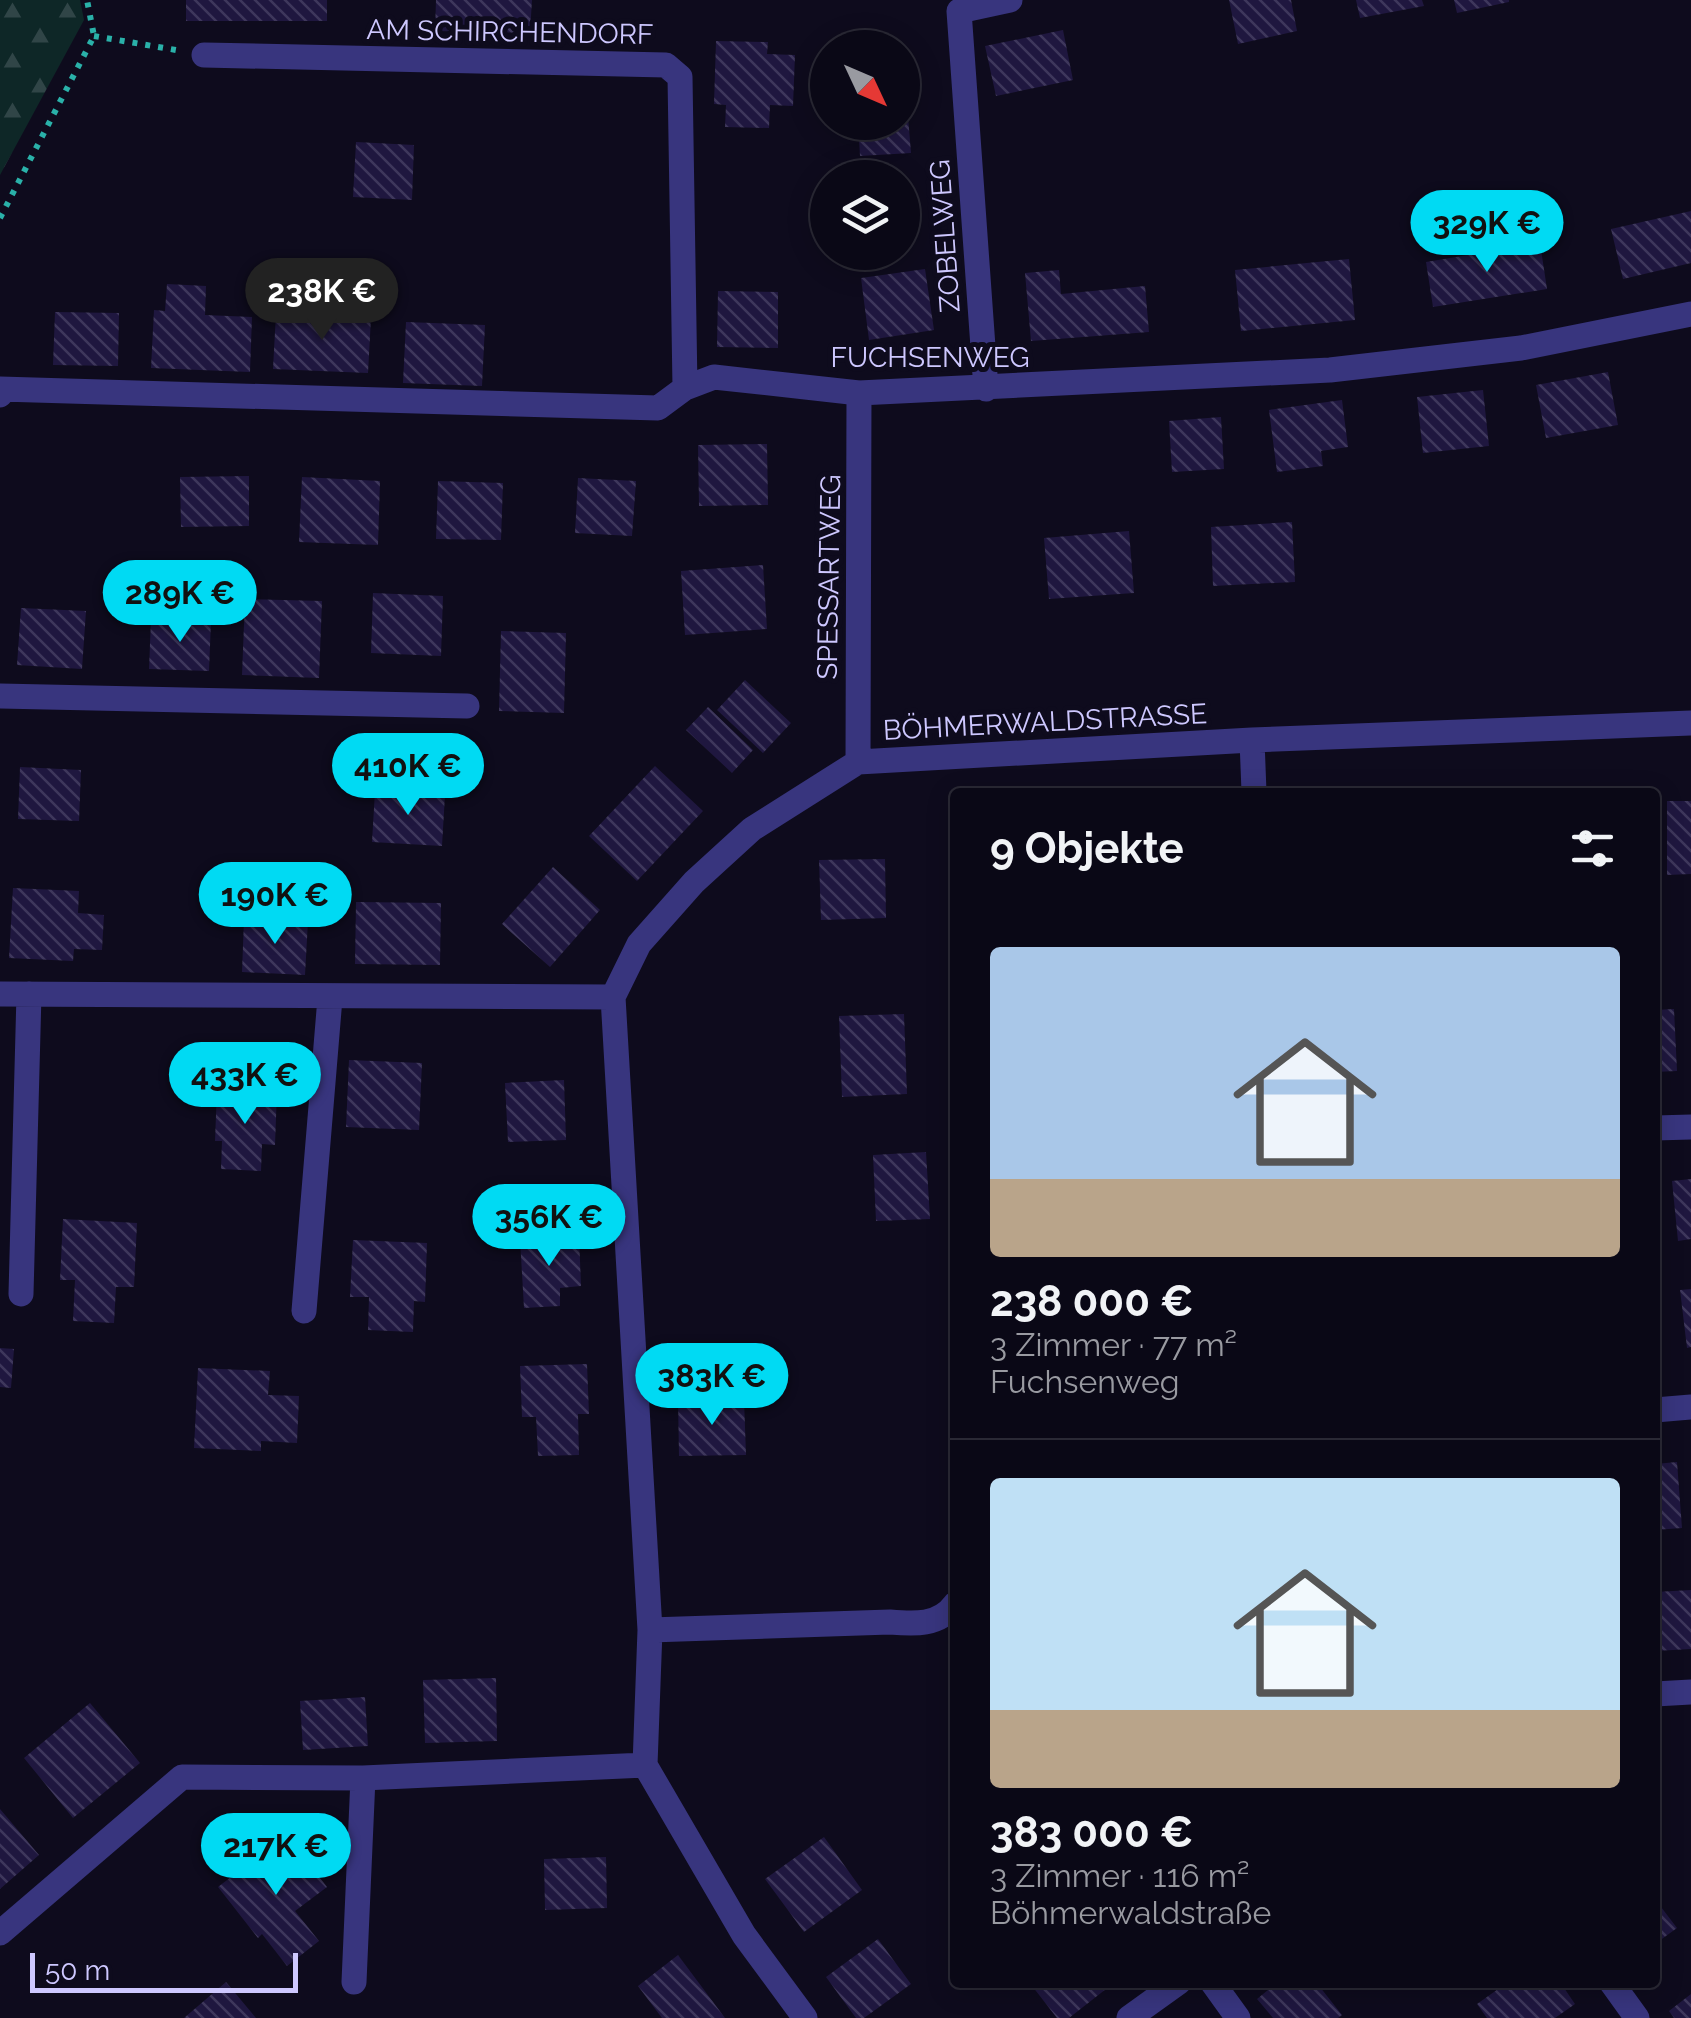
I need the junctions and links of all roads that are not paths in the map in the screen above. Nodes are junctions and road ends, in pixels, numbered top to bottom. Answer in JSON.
{"nodes":[{"id":1,"x":1010,"y":0,"type":"edge"},
{"id":2,"x":204,"y":56,"type":"road end"},
{"id":3,"x":1691,"y":314,"type":"edge"},
{"id":4,"x":685,"y":388,"type":"junction"},
{"id":5,"x":986,"y":389,"type":"junction"},
{"id":6,"x":859,"y":393,"type":"junction"},
{"id":7,"x":0,"y":395,"type":"edge"},
{"id":8,"x":0,"y":696,"type":"edge"},
{"id":9,"x":467,"y":706,"type":"dead end"},
{"id":10,"x":1691,"y":723,"type":"edge"},
{"id":11,"x":1252,"y":740,"type":"junction"},
{"id":12,"x":858,"y":762,"type":"junction"},
{"id":13,"x":1254,"y":788,"type":"edge"},
{"id":14,"x":0,"y":994,"type":"edge"},
{"id":15,"x":29,"y":994,"type":"junction"},
{"id":16,"x":613,"y":997,"type":"junction"},
{"id":17,"x":330,"y":998,"type":"junction"},
{"id":18,"x":1691,"y":1127,"type":"edge"},
{"id":19,"x":1660,"y":1128,"type":"edge"},
{"id":20,"x":21,"y":1294,"type":"dead end"},
{"id":21,"x":304,"y":1312,"type":"dead end"},
{"id":22,"x":1691,"y":1407,"type":"edge"},
{"id":23,"x":1660,"y":1410,"type":"edge"},
{"id":24,"x":950,"y":1611,"type":"edge"},
{"id":25,"x":650,"y":1630,"type":"junction"},
{"id":26,"x":1691,"y":1692,"type":"edge"},
{"id":27,"x":1660,"y":1694,"type":"edge"},
{"id":28,"x":645,"y":1765,"type":"junction"},
{"id":29,"x":364,"y":1778,"type":"junction"},
{"id":30,"x":0,"y":1934,"type":"edge"},
{"id":31,"x":354,"y":1982,"type":"dead end"},
{"id":32,"x":1171,"y":1988,"type":"edge"},
{"id":33,"x":1216,"y":1988,"type":"edge"},
{"id":34,"x":1616,"y":1988,"type":"edge"},
{"id":35,"x":805,"y":2018,"type":"edge"},
{"id":36,"x":1129,"y":2018,"type":"edge"},
{"id":37,"x":1238,"y":2018,"type":"edge"},
{"id":38,"x":1637,"y":2018,"type":"edge"}],
"edges":[{"from":1,"to":5,"type":"street","name":"ZOBELWEG"},
{"from":2,"to":4,"type":"street","name":"AM SCHIRCHENDORF"},
{"from":3,"to":5,"type":"street","name":"FUCHSENWEG"},
{"from":4,"to":6,"type":"street","name":"FUCHSENWEG"},
{"from":4,"to":7,"type":"street","name":"FUCHSENWEG"},
{"from":5,"to":6,"type":"street","name":"FUCHSENWEG"},
{"from":6,"to":12,"type":"street","name":"SPESSARTWEG"},
{"from":8,"to":9,"type":"street"},
{"from":10,"to":11,"type":"street","name":"BÖHMERWALDSTRASSE"},
{"from":11,"to":12,"type":"street","name":"BÖHMERWALDSTRASSE"},
{"from":11,"to":13,"type":"street"},
{"from":12,"to":16,"type":"street","name":"BÖHMERWALDSTRASSE"},
{"from":14,"to":15,"type":"street"},
{"from":15,"to":17,"type":"street"},
{"from":15,"to":20,"type":"street"},
{"from":16,"to":17,"type":"street"},
{"from":16,"to":25,"type":"street","name":"BÖHMERWALDSTRASSE"},
{"from":17,"to":21,"type":"street"},
{"from":18,"to":19,"type":"street"},
{"from":22,"to":23,"type":"street"},
{"from":24,"to":25,"type":"street"},
{"from":25,"to":28,"type":"street","name":"BÖHMERWALDSTRASSE"},
{"from":26,"to":27,"type":"street"},
{"from":28,"to":29,"type":"street"},
{"from":28,"to":35,"type":"street"},
{"from":29,"to":30,"type":"street"},
{"from":29,"to":31,"type":"street"},
{"from":32,"to":36,"type":"street"},
{"from":33,"to":37,"type":"street"},
{"from":34,"to":38,"type":"street"}]}
